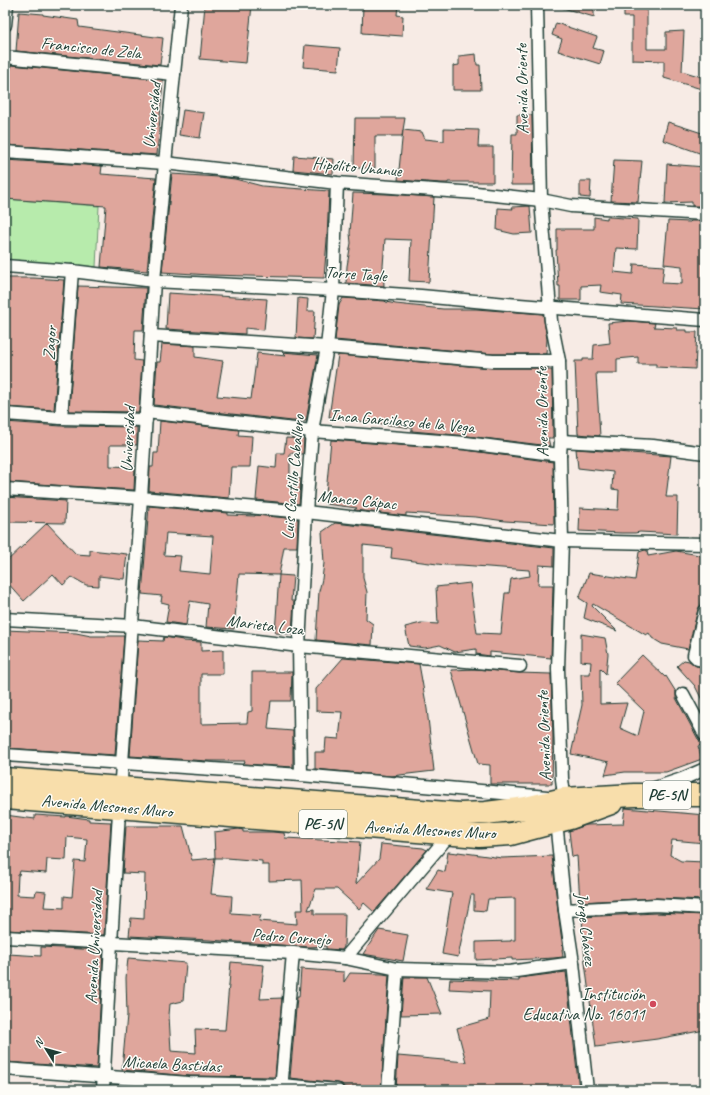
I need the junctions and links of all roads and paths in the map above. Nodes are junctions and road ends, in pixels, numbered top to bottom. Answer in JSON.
{"nodes":[{"id":1,"x":7,"y":5,"type":"edge"},
{"id":2,"x":181,"y":5,"type":"edge"},
{"id":3,"x":537,"y":5,"type":"edge"},
{"id":4,"x":5,"y":25,"type":"edge"},
{"id":5,"x":5,"y":57,"type":"edge"},
{"id":6,"x":174,"y":74,"type":"junction"},
{"id":7,"x":5,"y":152,"type":"edge"},
{"id":8,"x":165,"y":164,"type":"junction"},
{"id":9,"x":337,"y":184,"type":"junction"},
{"id":10,"x":541,"y":200,"type":"junction"},
{"id":11,"x":705,"y":214,"type":"edge"},
{"id":12,"x":5,"y":266,"type":"edge"},
{"id":13,"x":72,"y":271,"type":"junction"},
{"id":14,"x":154,"y":281,"type":"junction"},
{"id":15,"x":332,"y":290,"type":"junction"},
{"id":16,"x":550,"y":307,"type":"junction"},
{"id":17,"x":705,"y":320,"type":"edge"},
{"id":18,"x":151,"y":336,"type":"junction"},
{"id":19,"x":327,"y":347,"type":"junction"},
{"id":20,"x":559,"y":361,"type":"junction"},
{"id":21,"x":5,"y":414,"type":"edge"},
{"id":22,"x":146,"y":416,"type":"junction"},
{"id":23,"x":61,"y":418,"type":"junction"},
{"id":24,"x":312,"y":431,"type":"junction"},
{"id":25,"x":562,"y":442,"type":"junction"},
{"id":26,"x":705,"y":453,"type":"edge"},
{"id":27,"x":560,"y":455,"type":"junction"},
{"id":28,"x":5,"y":489,"type":"edge"},
{"id":29,"x":141,"y":498,"type":"junction"},
{"id":30,"x":306,"y":512,"type":"junction"},
{"id":31,"x":562,"y":540,"type":"junction"},
{"id":32,"x":705,"y":544,"type":"edge"},
{"id":33,"x":705,"y":611,"type":"edge"},
{"id":34,"x":5,"y":619,"type":"edge"},
{"id":35,"x":132,"y":626,"type":"junction"},
{"id":36,"x":299,"y":646,"type":"junction"},
{"id":37,"x":702,"y":659,"type":"edge"},
{"id":38,"x":520,"y":666,"type":"dead end"},
{"id":39,"x":683,"y":694,"type":"dead end"},
{"id":40,"x":705,"y":735,"type":"edge"},
{"id":41,"x":5,"y":754,"type":"edge"},
{"id":42,"x":122,"y":763,"type":"junction"},
{"id":43,"x":705,"y":770,"type":"edge"},
{"id":44,"x":301,"y":775,"type":"junction"},
{"id":45,"x":5,"y":779,"type":"edge"},
{"id":46,"x":634,"y":795,"type":"junction"},
{"id":47,"x":702,"y":795,"type":"edge"},
{"id":48,"x":120,"y":797,"type":"junction"},
{"id":49,"x":5,"y":798,"type":"edge"},
{"id":50,"x":563,"y":812,"type":"junction"},
{"id":51,"x":450,"y":834,"type":"junction"},
{"id":52,"x":705,"y":908,"type":"edge"},
{"id":53,"x":565,"y":910,"type":"junction"},
{"id":54,"x":5,"y":937,"type":"edge"},
{"id":55,"x":111,"y":943,"type":"junction"},
{"id":56,"x":293,"y":953,"type":"junction"},
{"id":57,"x":345,"y":958,"type":"junction"},
{"id":58,"x":573,"y":963,"type":"junction"},
{"id":59,"x":397,"y":969,"type":"junction"},
{"id":60,"x":5,"y":1069,"type":"edge"},
{"id":61,"x":104,"y":1077,"type":"junction"},
{"id":62,"x":188,"y":1087,"type":"edge"},
{"id":63,"x":282,"y":1087,"type":"edge"},
{"id":64,"x":103,"y":1090,"type":"edge"},
{"id":65,"x":337,"y":1090,"type":"edge"},
{"id":66,"x":388,"y":1090,"type":"edge"},
{"id":67,"x":587,"y":1090,"type":"edge"}],
"edges":[{"from":1,"to":4,"type":"street"},
{"from":2,"to":6,"type":"street","name":"Universidad"},
{"from":3,"to":10,"type":"street","name":"Avenida Oriente"},
{"from":5,"to":6,"type":"street","name":"Francisco de Zela"},
{"from":6,"to":8,"type":"street","name":"Universidad"},
{"from":7,"to":8,"type":"street","name":"Hipólito Unanue"},
{"from":8,"to":9,"type":"street","name":"Hipólito Unanue"},
{"from":8,"to":14,"type":"street","name":"Universidad"},
{"from":9,"to":10,"type":"street","name":"Hipólito Unanue"},
{"from":9,"to":15,"type":"street","name":"Luis Castillo Caballero"},
{"from":10,"to":11,"type":"street","name":"Hipólito Unanue"},
{"from":10,"to":16,"type":"street","name":"Avenida Oriente"},
{"from":12,"to":13,"type":"street","name":"Torre Tagle"},
{"from":13,"to":14,"type":"street","name":"Torre Tagle"},
{"from":13,"to":23,"type":"street","name":"Zagor"},
{"from":14,"to":15,"type":"street","name":"Torre Tagle"},
{"from":14,"to":18,"type":"street","name":"Universidad"},
{"from":15,"to":16,"type":"street","name":"Torre Tagle"},
{"from":15,"to":19,"type":"street","name":"Luis Castillo Caballero"},
{"from":16,"to":17,"type":"street","name":"Torre Tagle"},
{"from":16,"to":20,"type":"street","name":"Avenida Oriente"},
{"from":18,"to":19,"type":"street"},
{"from":18,"to":22,"type":"street","name":"Universidad"},
{"from":19,"to":20,"type":"street"},
{"from":19,"to":24,"type":"street","name":"Luis Castillo Caballero"},
{"from":20,"to":25,"type":"street","name":"Avenida Oriente"},
{"from":21,"to":23,"type":"street","name":"Inca Garcilaso de la Vega"},
{"from":22,"to":23,"type":"street","name":"Inca Garcilaso de la Vega"},
{"from":22,"to":24,"type":"street","name":"Inca Garcilaso de la Vega"},
{"from":22,"to":29,"type":"street","name":"Universidad"},
{"from":24,"to":27,"type":"street","name":"Inca Garcilaso de la Vega"},
{"from":24,"to":30,"type":"street","name":"Luis Castillo Caballero"},
{"from":25,"to":26,"type":"street"},
{"from":25,"to":27,"type":"street","name":"Avenida Oriente"},
{"from":27,"to":31,"type":"street","name":"Avenida Oriente"},
{"from":28,"to":29,"type":"street","name":"Manco Cápac"},
{"from":29,"to":30,"type":"street","name":"Manco Cápac"},
{"from":29,"to":35,"type":"street","name":"Universidad"},
{"from":30,"to":31,"type":"street","name":"Manco Cápac"},
{"from":30,"to":36,"type":"street","name":"Luis Castillo Caballero"},
{"from":31,"to":32,"type":"street","name":"Manco Cápac"},
{"from":31,"to":50,"type":"street","name":"Avenida Oriente"},
{"from":33,"to":37,"type":"street"},
{"from":34,"to":35,"type":"street","name":"Marieta Loza"},
{"from":35,"to":36,"type":"street","name":"Marieta Loza"},
{"from":35,"to":42,"type":"street","name":"Universidad"},
{"from":36,"to":38,"type":"street","name":"Marieta Loza"},
{"from":36,"to":44,"type":"street","name":"Luis Castillo Caballero"},
{"from":39,"to":40,"type":"street"},
{"from":41,"to":42,"type":"street"},
{"from":42,"to":44,"type":"street"},
{"from":42,"to":48,"type":"street","name":"Universidad"},
{"from":43,"to":46,"type":"street"},
{"from":44,"to":50,"type":"street"},
{"from":45,"to":48,"type":"highway","number":"PE-5N"},
{"from":46,"to":47,"type":"highway","number":"PE-5N"},
{"from":46,"to":50,"type":"highway","number":"PE-5N"},
{"from":48,"to":49,"type":"highway","name":"Avenida Mesones Muro","number":"PE-5N"},
{"from":48,"to":50,"type":"highway","number":"PE-5N"},
{"from":48,"to":51,"type":"highway","name":"Avenida Mesones Muro","number":"PE-5N"},
{"from":48,"to":55,"type":"street","name":"Avenida Universidad"},
{"from":50,"to":51,"type":"highway","name":"Avenida Mesones Muro","number":"PE-5N"},
{"from":50,"to":53,"type":"street","name":"Jorge Chávez"},
{"from":51,"to":57,"type":"street"},
{"from":52,"to":53,"type":"street"},
{"from":53,"to":58,"type":"street","name":"Jorge Chávez"},
{"from":54,"to":55,"type":"street","name":"Pedro Cornejo"},
{"from":55,"to":56,"type":"street","name":"Pedro Cornejo"},
{"from":55,"to":61,"type":"street","name":"Avenida Universidad"},
{"from":56,"to":57,"type":"street","name":"Pedro Cornejo"},
{"from":56,"to":63,"type":"street"},
{"from":57,"to":59,"type":"street","name":"Pedro Cornejo"},
{"from":58,"to":59,"type":"street","name":"Pedro Cornejo"},
{"from":58,"to":67,"type":"street","name":"Jorge Chávez"},
{"from":59,"to":66,"type":"street"},
{"from":60,"to":61,"type":"street","name":"Micaela Bastidas"},
{"from":61,"to":62,"type":"street","name":"Micaela Bastidas"},
{"from":61,"to":64,"type":"street","name":"Avenida Universidad"},
{"from":62,"to":63,"type":"street","name":"Micaela Bastidas"},
{"from":63,"to":65,"type":"street","name":"Micaela Bastidas"}]}
